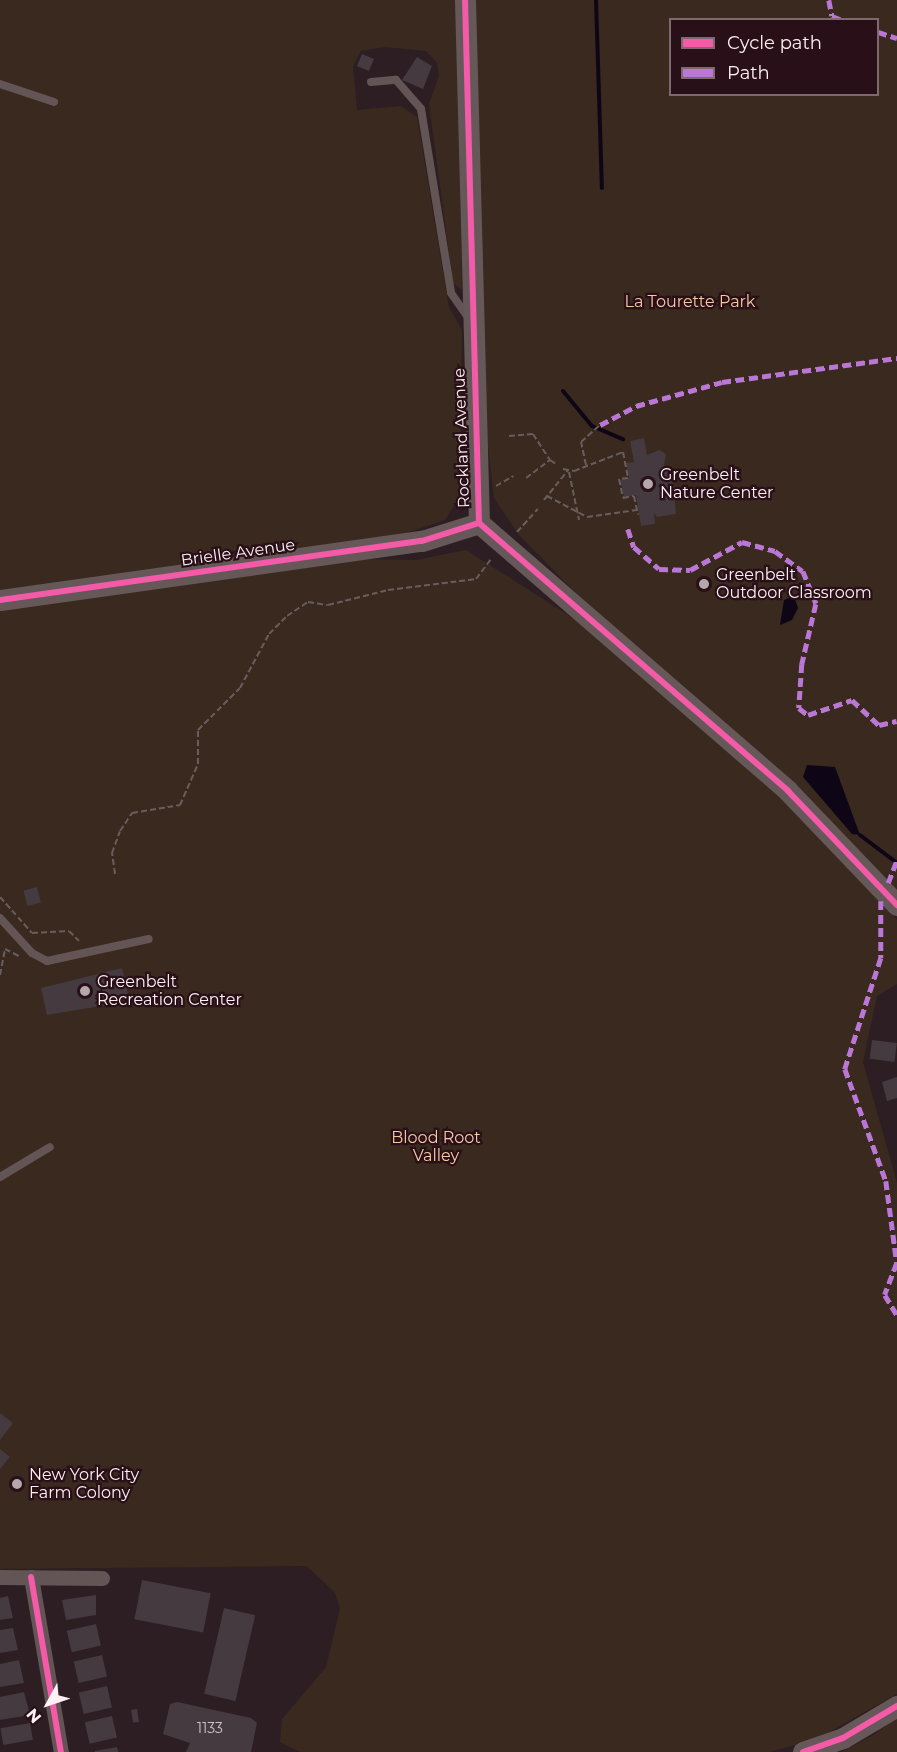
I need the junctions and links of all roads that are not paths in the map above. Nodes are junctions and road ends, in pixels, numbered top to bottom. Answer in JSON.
{"nodes":[{"id":1,"x":465,"y":0,"type":"edge"},
{"id":2,"x":371,"y":82,"type":"dead end"},
{"id":3,"x":0,"y":84,"type":"edge"},
{"id":4,"x":54,"y":102,"type":"dead end"},
{"id":5,"x":472,"y":323,"type":"junction"},
{"id":6,"x":479,"y":523,"type":"junction"},
{"id":7,"x":0,"y":600,"type":"edge"},
{"id":8,"x":897,"y":905,"type":"edge"},
{"id":9,"x":0,"y":918,"type":"edge"},
{"id":10,"x":149,"y":939,"type":"dead end"},
{"id":11,"x":50,"y":1147,"type":"dead end"},
{"id":12,"x":0,"y":1177,"type":"edge"},
{"id":13,"x":0,"y":1577,"type":"edge"},
{"id":14,"x":31,"y":1577,"type":"junction"},
{"id":15,"x":102,"y":1578,"type":"dead end"},
{"id":16,"x":897,"y":1706,"type":"edge"},
{"id":17,"x":61,"y":1752,"type":"edge"},
{"id":18,"x":803,"y":1752,"type":"edge"}],
"edges":[{"from":1,"to":5,"type":"street","name":"Rockland Avenue"},
{"from":2,"to":5,"type":"lane"},
{"from":3,"to":4,"type":"lane"},
{"from":5,"to":6,"type":"street","name":"Rockland Avenue"},
{"from":6,"to":7,"type":"street","name":"Brielle Avenue"},
{"from":6,"to":8,"type":"street","name":"Rockland Avenue"},
{"from":9,"to":10,"type":"lane"},
{"from":11,"to":12,"type":"lane"},
{"from":13,"to":14,"type":"street"},
{"from":14,"to":15,"type":"street"},
{"from":14,"to":17,"type":"street"},
{"from":16,"to":18,"type":"street"}]}
